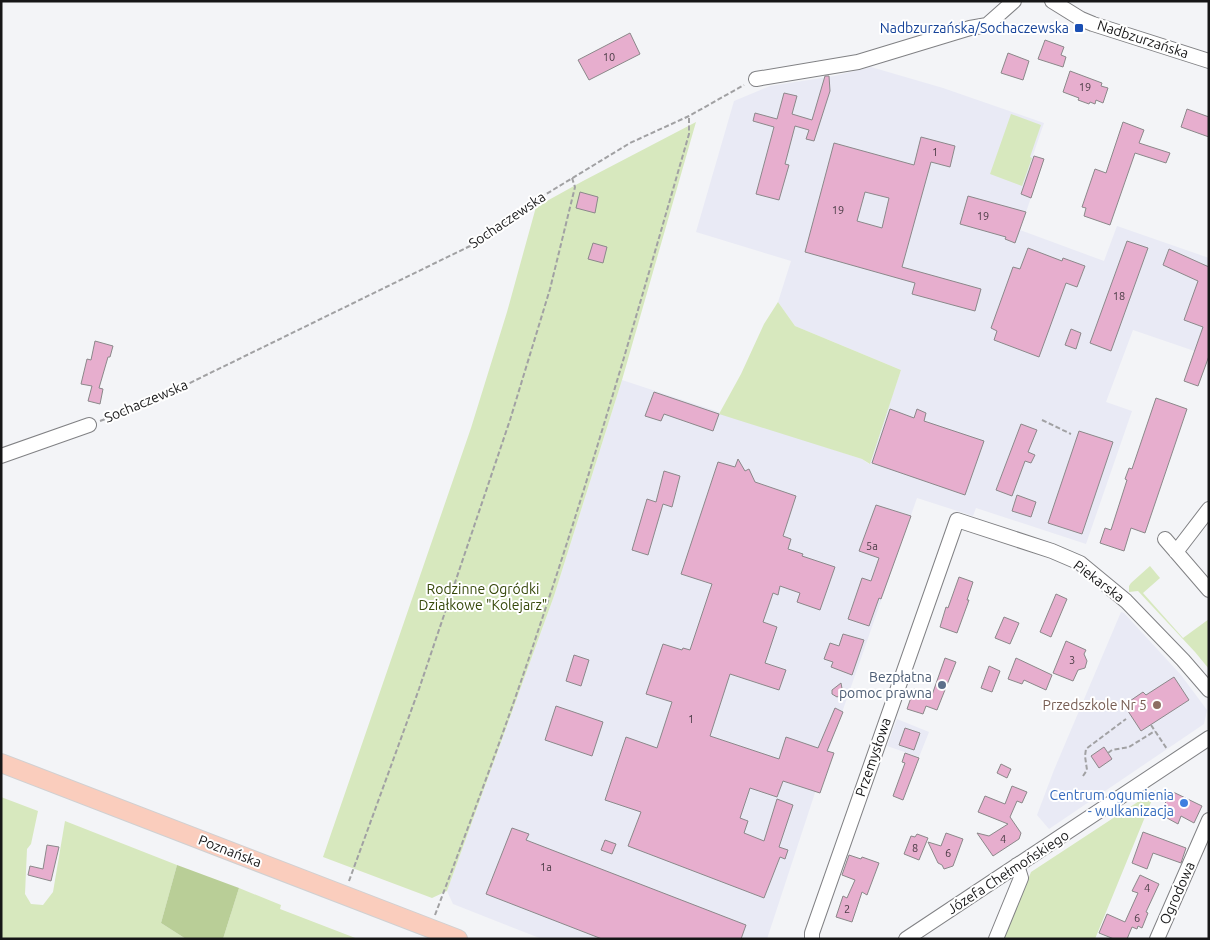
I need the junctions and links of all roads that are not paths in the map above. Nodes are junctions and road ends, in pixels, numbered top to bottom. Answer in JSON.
{"nodes":[{"id":1,"x":1014,"y":1,"type":"edge"},
{"id":2,"x":1052,"y":1,"type":"edge"},
{"id":3,"x":1209,"y":60,"type":"edge"},
{"id":4,"x":756,"y":79,"type":"road end"},
{"id":5,"x":89,"y":425,"type":"road end"},
{"id":6,"x":1,"y":456,"type":"edge"},
{"id":7,"x":1209,"y":509,"type":"edge"},
{"id":8,"x":957,"y":520,"type":"joint"},
{"id":9,"x":1165,"y":539,"type":"dead end"},
{"id":10,"x":1176,"y":552,"type":"junction"},
{"id":11,"x":1209,"y":590,"type":"edge"},
{"id":12,"x":1209,"y":690,"type":"edge"},
{"id":13,"x":1209,"y":738,"type":"edge"},
{"id":14,"x":1,"y":763,"type":"edge"},
{"id":15,"x":1209,"y":820,"type":"edge"},
{"id":16,"x":1017,"y":865,"type":"junction"},
{"id":17,"x":458,"y":939,"type":"edge"},
{"id":18,"x":812,"y":939,"type":"edge"},
{"id":19,"x":906,"y":939,"type":"edge"},
{"id":20,"x":996,"y":939,"type":"edge"},
{"id":21,"x":1157,"y":939,"type":"edge"}],
"edges":[{"from":1,"to":4,"type":"street"},
{"from":2,"to":3,"type":"street","name":"Nadbzurzańska"},
{"from":5,"to":6,"type":"street","name":"Sochaczewska"},
{"from":7,"to":10,"type":"street"},
{"from":8,"to":12,"type":"street","name":"Piekarska"},
{"from":8,"to":18,"type":"street","name":"Przemysłowa"},
{"from":9,"to":10,"type":"street"},
{"from":10,"to":11,"type":"street"},
{"from":13,"to":16,"type":"street","name":"Józefa Chełmońskiego"},
{"from":14,"to":17,"type":"main road","name":"Poznańska"},
{"from":15,"to":21,"type":"street","name":"Ogrodowa"},
{"from":16,"to":19,"type":"street","name":"Józefa Chełmońskiego"},
{"from":16,"to":20,"type":"street"}]}
